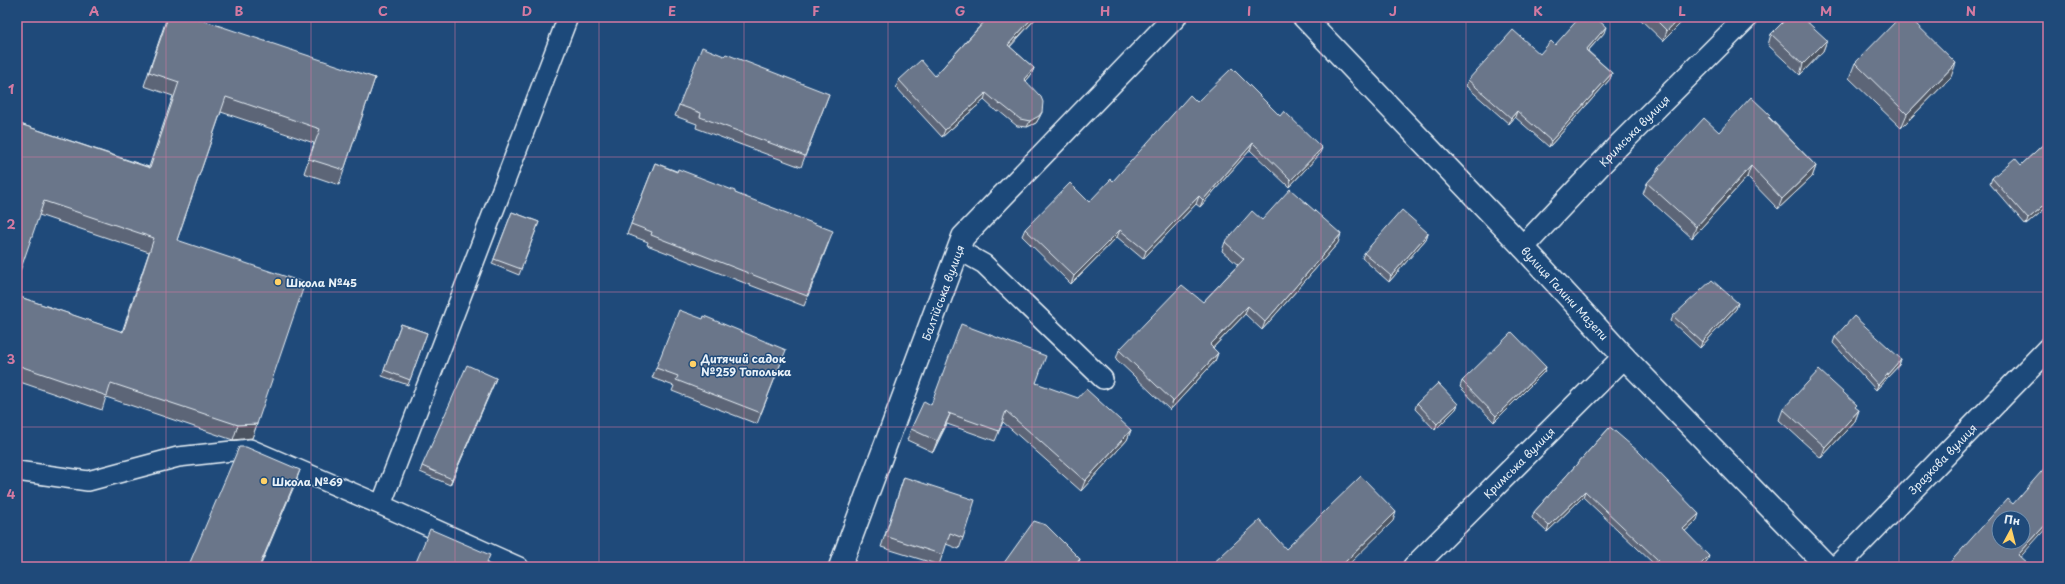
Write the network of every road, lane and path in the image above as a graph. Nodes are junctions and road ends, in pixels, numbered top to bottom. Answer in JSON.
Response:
{"nodes":[{"id":1,"x":568,"y":17,"type":"edge"},
{"id":2,"x":1175,"y":17,"type":"edge"},
{"id":3,"x":1304,"y":17,"type":"edge"},
{"id":4,"x":1747,"y":17,"type":"edge"},
{"id":5,"x":1523,"y":246,"type":"junction"},
{"id":6,"x":959,"y":250,"type":"junction"},
{"id":7,"x":2048,"y":349,"type":"edge"},
{"id":8,"x":1624,"y":357,"type":"junction"},
{"id":9,"x":1103,"y":379,"type":"dead end"},
{"id":10,"x":17,"y":471,"type":"edge"},
{"id":11,"x":381,"y":505,"type":"junction"},
{"id":12,"x":519,"y":567,"type":"edge"},
{"id":13,"x":840,"y":567,"type":"edge"},
{"id":14,"x":1414,"y":567,"type":"edge"},
{"id":15,"x":1828,"y":567,"type":"edge"},
{"id":16,"x":1836,"y":567,"type":"edge"}],
"edges":[{"from":1,"to":11,"type":"lane"},
{"from":2,"to":6,"type":"street","name":"Балтійська вулиця"},
{"from":3,"to":5,"type":"street","name":"вулиця Галини Мазепи"},
{"from":4,"to":5,"type":"street","name":"Кримська вулиця"},
{"from":5,"to":8,"type":"street","name":"вулиця Галини Мазепи"},
{"from":6,"to":9,"type":"lane"},
{"from":6,"to":13,"type":"street","name":"Балтійська вулиця"},
{"from":7,"to":16,"type":"street","name":"Зразкова вулиця"},
{"from":8,"to":14,"type":"street","name":"Кримська вулиця"},
{"from":8,"to":15,"type":"street","name":"вулиця Галини Мазепи"},
{"from":10,"to":11,"type":"lane"},
{"from":11,"to":12,"type":"lane"}]}
